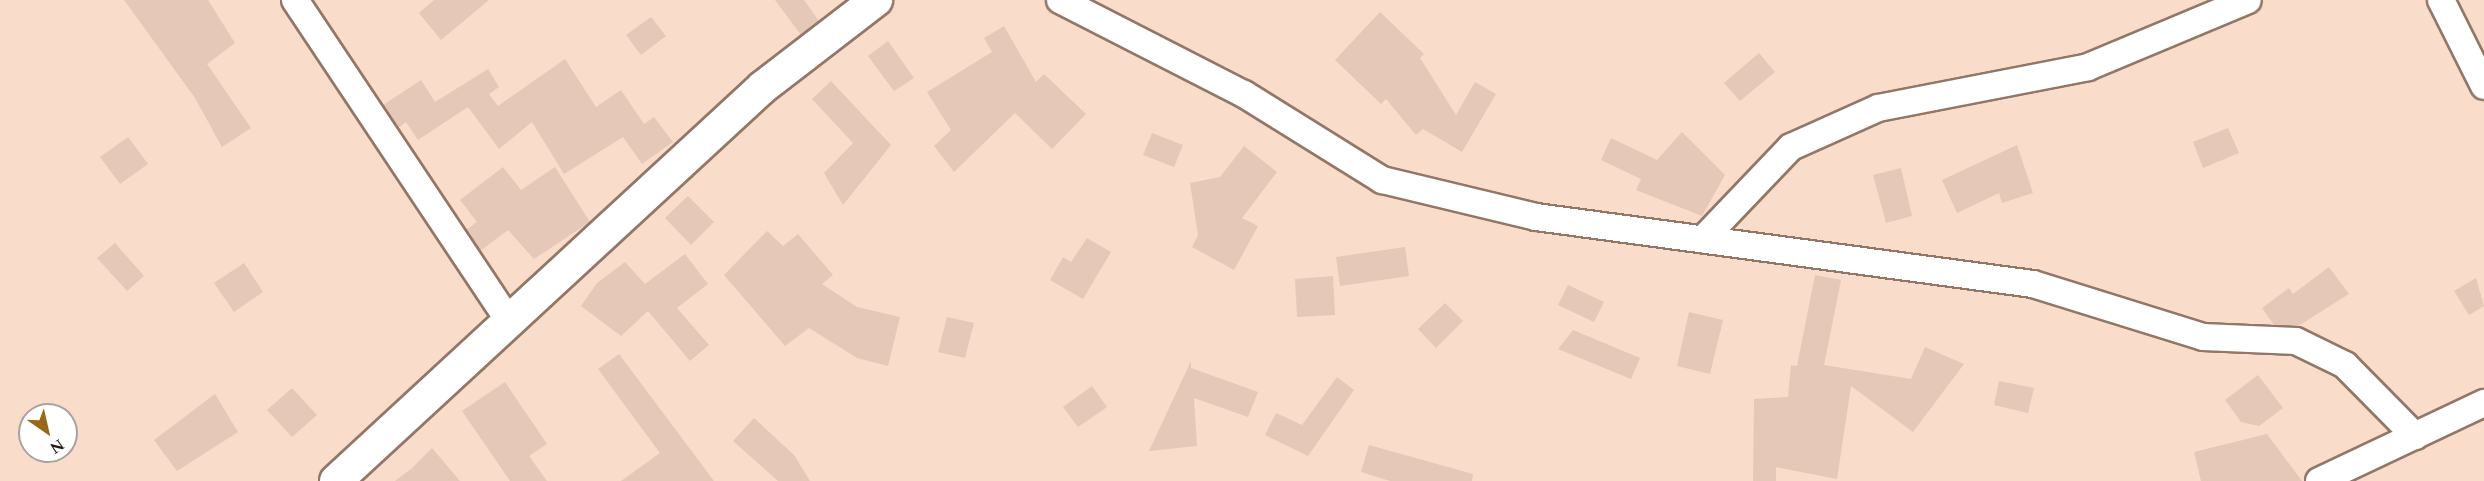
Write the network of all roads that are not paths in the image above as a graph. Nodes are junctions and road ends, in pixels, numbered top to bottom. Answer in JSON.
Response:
{"nodes":[{"id":1,"x":295,"y":0,"type":"edge"},
{"id":2,"x":876,"y":0,"type":"edge"},
{"id":3,"x":1060,"y":0,"type":"edge"},
{"id":4,"x":2248,"y":0,"type":"edge"},
{"id":5,"x":2441,"y":0,"type":"edge"},
{"id":6,"x":2484,"y":86,"type":"edge"},
{"id":7,"x":1703,"y":239,"type":"junction"},
{"id":8,"x":509,"y":321,"type":"junction"},
{"id":9,"x":2484,"y":404,"type":"edge"},
{"id":10,"x":2415,"y":436,"type":"junction"},
{"id":11,"x":336,"y":481,"type":"edge"},
{"id":12,"x":2319,"y":481,"type":"edge"}],
"edges":[{"from":1,"to":8,"type":"street"},
{"from":2,"to":8,"type":"street"},
{"from":3,"to":7,"type":"street"},
{"from":4,"to":7,"type":"street"},
{"from":5,"to":6,"type":"street"},
{"from":7,"to":10,"type":"street"},
{"from":8,"to":11,"type":"street"},
{"from":9,"to":10,"type":"street"},
{"from":10,"to":12,"type":"street"}]}
